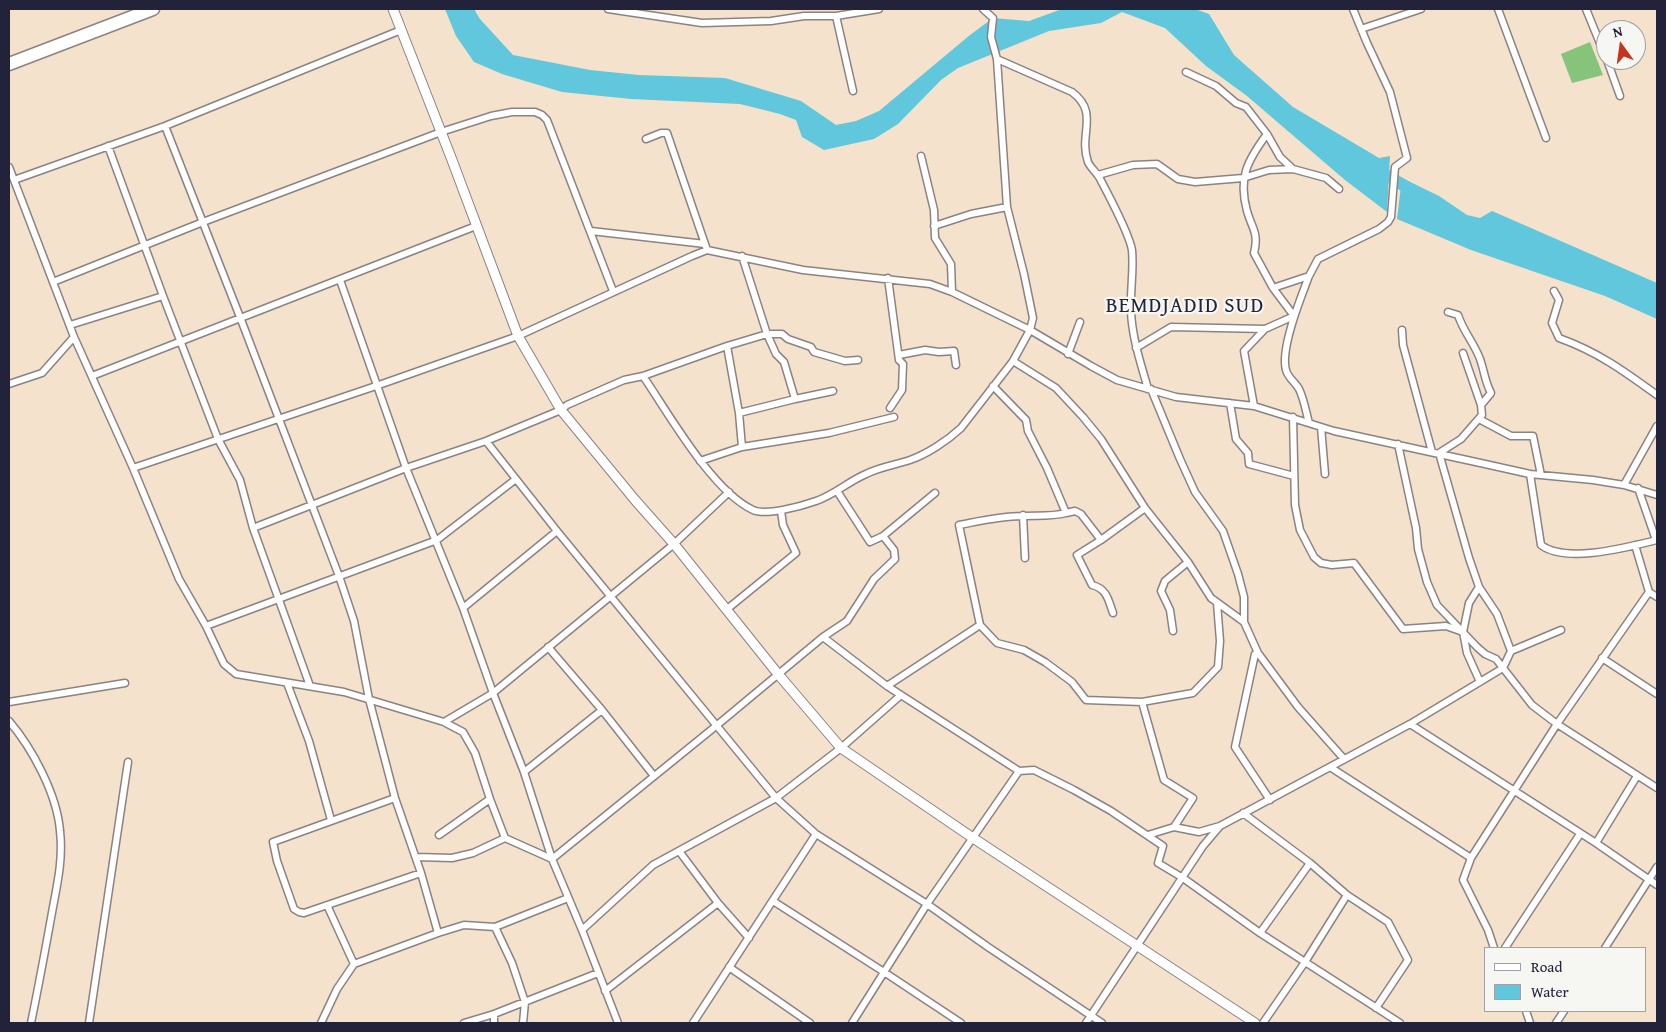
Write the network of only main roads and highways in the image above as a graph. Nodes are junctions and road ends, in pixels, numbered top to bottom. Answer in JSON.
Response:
{"nodes":[{"id":1,"x":153,"y":9,"type":"edge"},
{"id":2,"x":136,"y":10,"type":"edge"},
{"id":3,"x":9,"y":56,"type":"edge"},
{"id":4,"x":9,"y":64,"type":"edge"}],
"edges":[{"from":1,"to":2,"type":"highway"},
{"from":2,"to":3,"type":"highway"},
{"from":2,"to":4,"type":"highway"}]}
